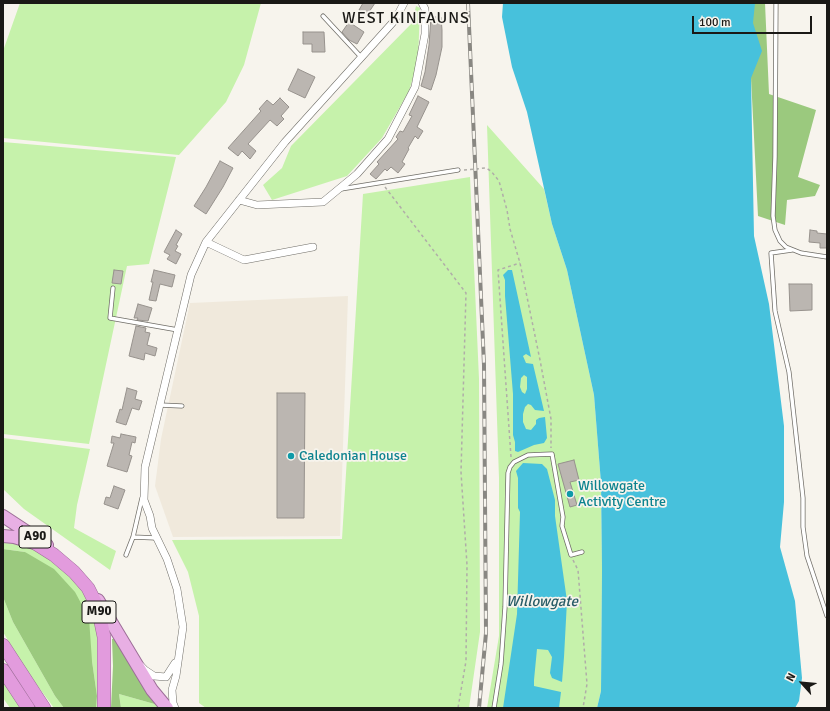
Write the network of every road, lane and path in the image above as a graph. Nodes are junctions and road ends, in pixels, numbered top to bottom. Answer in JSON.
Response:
{"nodes":[{"id":1,"x":404,"y":3,"type":"edge"},
{"id":2,"x":422,"y":3,"type":"edge"},
{"id":3,"x":776,"y":3,"type":"edge"},
{"id":4,"x":323,"y":16,"type":"dead end"},
{"id":5,"x":362,"y":58,"type":"junction"},
{"id":6,"x":458,"y":170,"type":"joint"},
{"id":7,"x":381,"y":182,"type":"junction"},
{"id":8,"x":339,"y":189,"type":"junction"},
{"id":9,"x":239,"y":200,"type":"junction"},
{"id":10,"x":206,"y":242,"type":"junction"},
{"id":11,"x":313,"y":247,"type":"dead end"},
{"id":12,"x":792,"y":250,"type":"junction"},
{"id":13,"x":827,"y":257,"type":"edge"},
{"id":14,"x":520,"y":262,"type":"junction"},
{"id":15,"x":114,"y":288,"type":"dead end"},
{"id":16,"x":178,"y":330,"type":"junction"},
{"id":17,"x":160,"y":405,"type":"junction"},
{"id":18,"x":182,"y":406,"type":"dead end"},
{"id":19,"x":552,"y":454,"type":"junction"},
{"id":20,"x":512,"y":465,"type":"junction"},
{"id":21,"x":145,"y":485,"type":"junction"},
{"id":22,"x":3,"y":516,"type":"edge"},
{"id":23,"x":3,"y":536,"type":"edge"},
{"id":24,"x":133,"y":537,"type":"junction"},
{"id":25,"x":157,"y":538,"type":"junction"},
{"id":26,"x":35,"y":543,"type":"junction"},
{"id":27,"x":582,"y":552,"type":"dead end"},
{"id":28,"x":126,"y":555,"type":"dead end"},
{"id":29,"x":571,"y":555,"type":"junction"},
{"id":30,"x":68,"y":559,"type":"junction"},
{"id":31,"x":827,"y":616,"type":"edge"},
{"id":32,"x":3,"y":645,"type":"edge"},
{"id":33,"x":179,"y":649,"type":"junction"},
{"id":34,"x":130,"y":654,"type":"junction"},
{"id":35,"x":3,"y":670,"type":"edge"},
{"id":36,"x":28,"y":708,"type":"edge"},
{"id":37,"x":44,"y":708,"type":"edge"},
{"id":38,"x":104,"y":708,"type":"edge"},
{"id":39,"x":167,"y":708,"type":"edge"},
{"id":40,"x":175,"y":708,"type":"edge"},
{"id":41,"x":458,"y":708,"type":"edge"},
{"id":42,"x":494,"y":708,"type":"edge"},
{"id":43,"x":583,"y":708,"type":"edge"}],
"edges":[{"from":1,"to":5,"type":"street"},
{"from":2,"to":8,"type":"street"},
{"from":3,"to":12,"type":"lane"},
{"from":4,"to":5,"type":"lane"},
{"from":5,"to":9,"type":"street"},
{"from":6,"to":7,"type":"lane"},
{"from":6,"to":14,"type":"path"},
{"from":7,"to":8,"type":"lane"},
{"from":7,"to":41,"type":"path"},
{"from":8,"to":9,"type":"street"},
{"from":9,"to":10,"type":"street"},
{"from":10,"to":11,"type":"street"},
{"from":10,"to":16,"type":"street"},
{"from":12,"to":13,"type":"lane"},
{"from":12,"to":31,"type":"lane"},
{"from":14,"to":19,"type":"path"},
{"from":14,"to":20,"type":"path"},
{"from":15,"to":16,"type":"lane"},
{"from":16,"to":17,"type":"street"},
{"from":17,"to":18,"type":"lane"},
{"from":17,"to":21,"type":"street"},
{"from":19,"to":20,"type":"lane"},
{"from":19,"to":29,"type":"lane"},
{"from":20,"to":42,"type":"lane"},
{"from":21,"to":24,"type":"lane"},
{"from":21,"to":25,"type":"street"},
{"from":22,"to":30,"type":"highway","number":"A90"},
{"from":23,"to":26,"type":"highway"},
{"from":24,"to":25,"type":"lane"},
{"from":24,"to":28,"type":"lane"},
{"from":25,"to":33,"type":"street"},
{"from":26,"to":30,"type":"highway"},
{"from":26,"to":38,"type":"highway","number":"M90"},
{"from":27,"to":29,"type":"lane"},
{"from":29,"to":43,"type":"path"},
{"from":30,"to":34,"type":"highway"},
{"from":32,"to":37,"type":"highway"},
{"from":33,"to":34,"type":"street"},
{"from":33,"to":40,"type":"street"},
{"from":34,"to":39,"type":"highway"},
{"from":35,"to":36,"type":"highway"}]}
